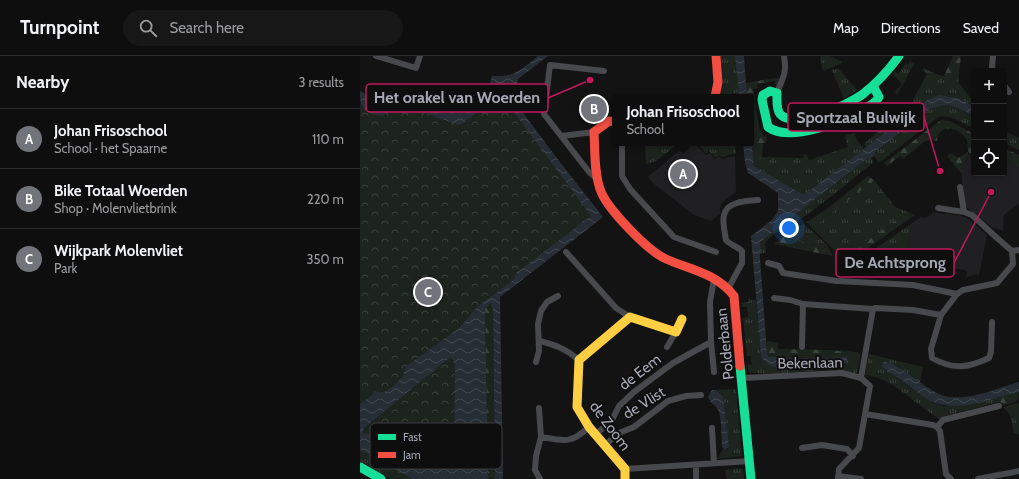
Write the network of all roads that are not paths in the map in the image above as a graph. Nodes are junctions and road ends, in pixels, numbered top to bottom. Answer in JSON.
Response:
{"nodes":[{"id":1,"x":376,"y":56,"type":"edge"},
{"id":2,"x":420,"y":56,"type":"edge"},
{"id":3,"x":716,"y":56,"type":"edge"},
{"id":4,"x":784,"y":56,"type":"edge"},
{"id":5,"x":899,"y":56,"type":"edge"},
{"id":6,"x":992,"y":56,"type":"edge"},
{"id":7,"x":992,"y":68,"type":"edge"},
{"id":8,"x":604,"y":71,"type":"dead end"},
{"id":9,"x":873,"y":86,"type":"junction"},
{"id":10,"x":1007,"y":89,"type":"edge"},
{"id":11,"x":1009,"y":92,"type":"dead end"},
{"id":12,"x":777,"y":93,"type":"junction"},
{"id":13,"x":717,"y":94,"type":"edge"},
{"id":14,"x":796,"y":120,"type":"junction"},
{"id":15,"x":612,"y":122,"type":"edge"},
{"id":16,"x":594,"y":132,"type":"junction"},
{"id":17,"x":798,"y":132,"type":"junction"},
{"id":18,"x":562,"y":136,"type":"junction"},
{"id":19,"x":622,"y":146,"type":"edge"},
{"id":20,"x":596,"y":178,"type":"junction"},
{"id":21,"x":960,"y":187,"type":"dead end"},
{"id":22,"x":758,"y":200,"type":"dead end"},
{"id":23,"x":938,"y":208,"type":"dead end"},
{"id":24,"x":964,"y":212,"type":"junction"},
{"id":25,"x":1016,"y":250,"type":"edge"},
{"id":26,"x":566,"y":252,"type":"dead end"},
{"id":27,"x":716,"y":252,"type":"dead end"},
{"id":28,"x":768,"y":263,"type":"dead end"},
{"id":29,"x":714,"y":279,"type":"junction"},
{"id":30,"x":729,"y":287,"type":"junction"},
{"id":31,"x":957,"y":294,"type":"junction"},
{"id":32,"x":558,"y":296,"type":"dead end"},
{"id":33,"x":774,"y":298,"type":"dead end"},
{"id":34,"x":803,"y":304,"type":"junction"},
{"id":35,"x":873,"y":309,"type":"junction"},
{"id":36,"x":940,"y":314,"type":"junction"},
{"id":37,"x":630,"y":317,"type":"junction"},
{"id":38,"x":682,"y":319,"type":"dead end"},
{"id":39,"x":992,"y":322,"type":"dead end"},
{"id":40,"x":676,"y":332,"type":"junction"},
{"id":41,"x":540,"y":341,"type":"junction"},
{"id":42,"x":711,"y":342,"type":"junction"},
{"id":43,"x":667,"y":347,"type":"dead end"},
{"id":44,"x":802,"y":347,"type":"dead end"},
{"id":45,"x":579,"y":360,"type":"junction"},
{"id":46,"x":536,"y":362,"type":"dead end"},
{"id":47,"x":714,"y":372,"type":"dead end"},
{"id":48,"x":743,"y":378,"type":"junction"},
{"id":49,"x":860,"y":378,"type":"junction"},
{"id":50,"x":701,"y":395,"type":"dead end"},
{"id":51,"x":998,"y":406,"type":"dead end"},
{"id":52,"x":539,"y":408,"type":"dead end"},
{"id":53,"x":865,"y":414,"type":"junction"},
{"id":54,"x":589,"y":426,"type":"junction"},
{"id":55,"x":937,"y":427,"type":"junction"},
{"id":56,"x":712,"y":428,"type":"dead end"},
{"id":57,"x":596,"y":434,"type":"junction"},
{"id":58,"x":541,"y":437,"type":"junction"},
{"id":59,"x":605,"y":445,"type":"junction"},
{"id":60,"x":802,"y":448,"type":"dead end"},
{"id":61,"x":853,"y":456,"type":"junction"},
{"id":62,"x":750,"y":461,"type":"junction"},
{"id":63,"x":714,"y":463,"type":"junction"},
{"id":64,"x":696,"y":465,"type":"junction"},
{"id":65,"x":360,"y":467,"type":"edge"},
{"id":66,"x":625,"y":469,"type":"junction"},
{"id":67,"x":1019,"y":470,"type":"edge"},
{"id":68,"x":838,"y":478,"type":"edge"},
{"id":69,"x":381,"y":479,"type":"edge"},
{"id":70,"x":540,"y":479,"type":"edge"},
{"id":71,"x":625,"y":479,"type":"edge"},
{"id":72,"x":696,"y":479,"type":"edge"},
{"id":73,"x":751,"y":479,"type":"edge"},
{"id":74,"x":861,"y":479,"type":"edge"},
{"id":75,"x":951,"y":479,"type":"edge"},
{"id":76,"x":978,"y":479,"type":"edge"}],
"edges":[{"from":1,"to":2,"type":"street"},
{"from":3,"to":13,"type":"street"},
{"from":4,"to":12,"type":"street"},
{"from":5,"to":9,"type":"street"},
{"from":6,"to":7,"type":"street"},
{"from":8,"to":18,"type":"street"},
{"from":9,"to":14,"type":"street"},
{"from":9,"to":17,"type":"street"},
{"from":10,"to":11,"type":"street"},
{"from":12,"to":14,"type":"street"},
{"from":12,"to":17,"type":"street"},
{"from":14,"to":17,"type":"street"},
{"from":15,"to":16,"type":"street"},
{"from":16,"to":18,"type":"street"},
{"from":16,"to":20,"type":"street","name":"Polderbaan"},
{"from":18,"to":20,"type":"street"},
{"from":19,"to":27,"type":"street"},
{"from":20,"to":29,"type":"street","name":"Polderbaan"},
{"from":21,"to":24,"type":"street"},
{"from":22,"to":30,"type":"street"},
{"from":23,"to":24,"type":"street"},
{"from":24,"to":25,"type":"street"},
{"from":25,"to":31,"type":"street"},
{"from":26,"to":37,"type":"street"},
{"from":28,"to":31,"type":"street"},
{"from":29,"to":30,"type":"street","name":"Polderbaan"},
{"from":29,"to":42,"type":"street"},
{"from":30,"to":48,"type":"street","name":"Polderbaan"},
{"from":31,"to":36,"type":"street"},
{"from":32,"to":41,"type":"street"},
{"from":33,"to":34,"type":"street"},
{"from":34,"to":35,"type":"street"},
{"from":34,"to":44,"type":"street"},
{"from":35,"to":36,"type":"street"},
{"from":35,"to":49,"type":"street"},
{"from":36,"to":39,"type":"street"},
{"from":37,"to":40,"type":"street"},
{"from":37,"to":45,"type":"street"},
{"from":38,"to":40,"type":"street"},
{"from":40,"to":43,"type":"street","name":"de Eem"},
{"from":41,"to":45,"type":"street"},
{"from":41,"to":46,"type":"street"},
{"from":42,"to":47,"type":"street"},
{"from":42,"to":57,"type":"street","name":"de Eem"},
{"from":45,"to":54,"type":"street","name":"de Zoom"},
{"from":48,"to":49,"type":"street","name":"Bekenlaan"},
{"from":48,"to":62,"type":"street","name":"Polderbaan"},
{"from":49,"to":53,"type":"street","name":"Bekenlaan"},
{"from":50,"to":59,"type":"street","name":"de Vlist"},
{"from":51,"to":55,"type":"street"},
{"from":52,"to":58,"type":"street"},
{"from":53,"to":55,"type":"street"},
{"from":53,"to":61,"type":"street","name":"Bekenlaan"},
{"from":54,"to":57,"type":"street","name":"de Zoom"},
{"from":54,"to":58,"type":"street"},
{"from":55,"to":75,"type":"street"},
{"from":56,"to":63,"type":"street"},
{"from":57,"to":59,"type":"street","name":"de Zoom"},
{"from":58,"to":70,"type":"street"},
{"from":59,"to":66,"type":"street","name":"de Zoom"},
{"from":60,"to":61,"type":"street"},
{"from":61,"to":68,"type":"street","name":"Bekenlaan"},
{"from":62,"to":63,"type":"street","name":"de Zoom"},
{"from":62,"to":73,"type":"street","name":"Polderbaan"},
{"from":63,"to":64,"type":"street","name":"de Zoom"},
{"from":64,"to":66,"type":"street","name":"de Zoom"},
{"from":64,"to":72,"type":"street"},
{"from":65,"to":69,"type":"street"},
{"from":66,"to":71,"type":"street","name":"de Zoom"},
{"from":67,"to":76,"type":"street"},
{"from":68,"to":74,"type":"street"}]}
